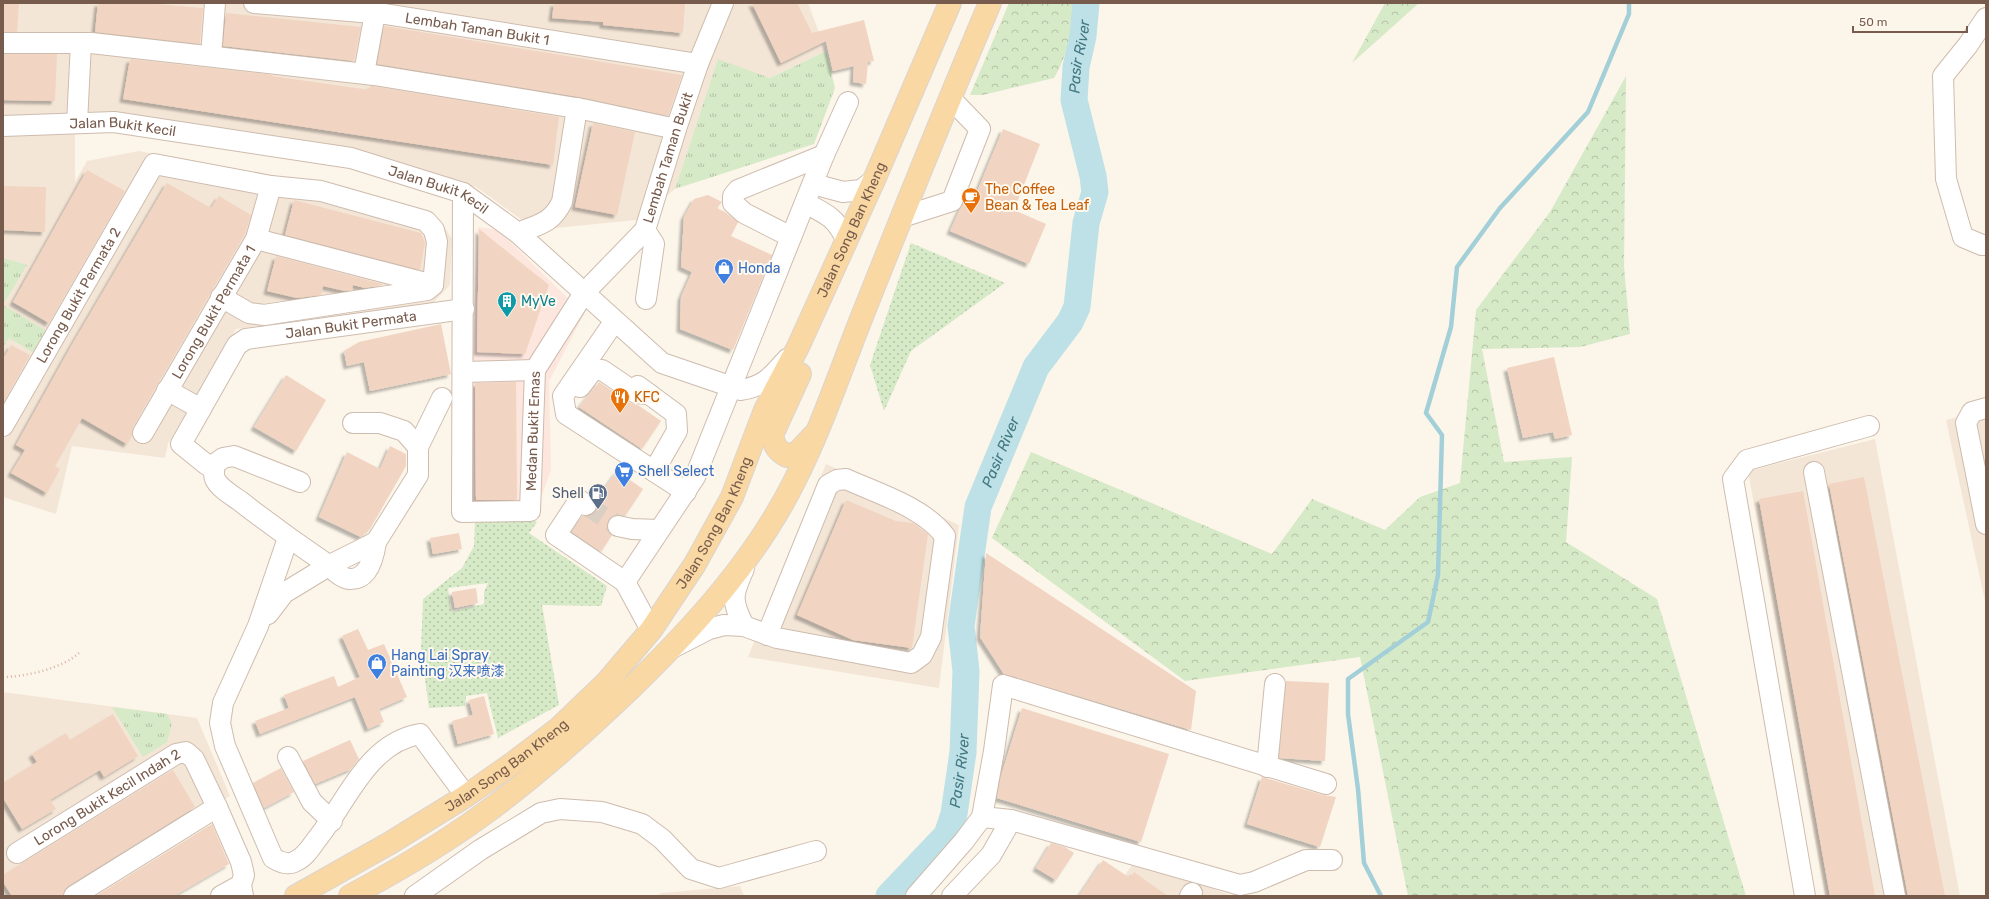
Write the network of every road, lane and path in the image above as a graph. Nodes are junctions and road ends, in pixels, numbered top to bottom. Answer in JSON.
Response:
{"nodes":[{"id":1,"x":215,"y":3,"type":"edge"},
{"id":2,"x":254,"y":3,"type":"edge"},
{"id":3,"x":723,"y":3,"type":"edge"},
{"id":4,"x":950,"y":3,"type":"edge"},
{"id":5,"x":990,"y":3,"type":"edge"},
{"id":6,"x":375,"y":13,"type":"junction"},
{"id":7,"x":1986,"y":18,"type":"edge"},
{"id":8,"x":3,"y":43,"type":"edge"},
{"id":9,"x":81,"y":43,"type":"junction"},
{"id":10,"x":211,"y":56,"type":"junction"},
{"id":11,"x":698,"y":64,"type":"junction"},
{"id":12,"x":364,"y":73,"type":"junction"},
{"id":13,"x":950,"y":98,"type":"junction"},
{"id":14,"x":848,"y":102,"type":"dead end"},
{"id":15,"x":577,"y":108,"type":"junction"},
{"id":16,"x":77,"y":123,"type":"junction"},
{"id":17,"x":3,"y":126,"type":"edge"},
{"id":18,"x":676,"y":129,"type":"junction"},
{"id":19,"x":824,"y":155,"type":"junction"},
{"id":20,"x":874,"y":180,"type":"junction"},
{"id":21,"x":813,"y":184,"type":"junction"},
{"id":22,"x":271,"y":186,"type":"junction"},
{"id":23,"x":463,"y":193,"type":"junction"},
{"id":24,"x":805,"y":203,"type":"junction"},
{"id":25,"x":857,"y":217,"type":"junction"},
{"id":26,"x":902,"y":217,"type":"junction"},
{"id":27,"x":645,"y":230,"type":"junction"},
{"id":28,"x":518,"y":233,"type":"junction"},
{"id":29,"x":791,"y":237,"type":"junction"},
{"id":30,"x":256,"y":239,"type":"junction"},
{"id":31,"x":846,"y":240,"type":"junction"},
{"id":32,"x":1986,"y":245,"type":"edge"},
{"id":33,"x":433,"y":285,"type":"junction"},
{"id":34,"x":584,"y":293,"type":"junction"},
{"id":35,"x":221,"y":297,"type":"junction"},
{"id":36,"x":646,"y":299,"type":"dead end"},
{"id":37,"x":464,"y":309,"type":"junction"},
{"id":38,"x":614,"y":322,"type":"junction"},
{"id":39,"x":798,"y":347,"type":"junction"},
{"id":40,"x":592,"y":353,"type":"junction"},
{"id":41,"x":535,"y":370,"type":"junction"},
{"id":42,"x":464,"y":372,"type":"junction"},
{"id":43,"x":732,"y":388,"type":"junction"},
{"id":44,"x":168,"y":390,"type":"junction"},
{"id":45,"x":649,"y":394,"type":"junction"},
{"id":46,"x":442,"y":398,"type":"dead end"},
{"id":47,"x":1986,"y":408,"type":"edge"},
{"id":48,"x":200,"y":409,"type":"junction"},
{"id":49,"x":353,"y":423,"type":"dead end"},
{"id":50,"x":3,"y":426,"type":"edge"},
{"id":51,"x":1869,"y":426,"type":"dead end"},
{"id":52,"x":816,"y":432,"type":"junction"},
{"id":53,"x":143,"y":433,"type":"dead end"},
{"id":54,"x":418,"y":447,"type":"junction"},
{"id":55,"x":215,"y":464,"type":"junction"},
{"id":56,"x":654,"y":471,"type":"junction"},
{"id":57,"x":1814,"y":472,"type":"dead end"},
{"id":58,"x":300,"y":482,"type":"dead end"},
{"id":59,"x":686,"y":492,"type":"junction"},
{"id":60,"x":586,"y":505,"type":"dead end"},
{"id":61,"x":1986,"y":524,"type":"edge"},
{"id":62,"x":618,"y":526,"type":"tunnel mouth"},
{"id":63,"x":659,"y":530,"type":"junction"},
{"id":64,"x":288,"y":538,"type":"junction"},
{"id":65,"x":751,"y":552,"type":"junction"},
{"id":66,"x":330,"y":565,"type":"junction"},
{"id":67,"x":625,"y":582,"type":"junction"},
{"id":68,"x":258,"y":626,"type":"junction"},
{"id":69,"x":744,"y":626,"type":"junction"},
{"id":70,"x":651,"y":630,"type":"junction"},
{"id":71,"x":767,"y":634,"type":"junction"},
{"id":72,"x":672,"y":648,"type":"junction"},
{"id":73,"x":79,"y":653,"type":"dead end"},
{"id":74,"x":3,"y":677,"type":"edge"},
{"id":75,"x":1275,"y":684,"type":"dead end"},
{"id":76,"x":288,"y":757,"type":"dead end"},
{"id":77,"x":1268,"y":767,"type":"junction"},
{"id":78,"x":1326,"y":784,"type":"dead end"},
{"id":79,"x":466,"y":796,"type":"junction"},
{"id":80,"x":217,"y":807,"type":"junction"},
{"id":81,"x":982,"y":817,"type":"junction"},
{"id":82,"x":1011,"y":820,"type":"junction"},
{"id":83,"x":332,"y":821,"type":"junction"},
{"id":84,"x":816,"y":851,"type":"dead end"},
{"id":85,"x":17,"y":853,"type":"dead end"},
{"id":86,"x":1332,"y":860,"type":"dead end"},
{"id":87,"x":242,"y":890,"type":"edge"},
{"id":88,"x":74,"y":896,"type":"edge"},
{"id":89,"x":222,"y":896,"type":"edge"},
{"id":90,"x":296,"y":896,"type":"edge"},
{"id":91,"x":350,"y":896,"type":"edge"},
{"id":92,"x":415,"y":896,"type":"edge"},
{"id":93,"x":916,"y":896,"type":"edge"},
{"id":94,"x":952,"y":896,"type":"edge"},
{"id":95,"x":1805,"y":896,"type":"edge"},
{"id":96,"x":1895,"y":896,"type":"edge"}],
"edges":[{"from":1,"to":10,"type":"street"},
{"from":2,"to":6,"type":"street","name":"Lembah Taman Bukit 1"},
{"from":3,"to":11,"type":"street","name":"Lembah Taman Bukit"},
{"from":4,"to":20,"type":"main road","name":"Jalan Song Ban Kheng"},
{"from":5,"to":13,"type":"main road","name":"Jalan Song Ban Kheng"},
{"from":6,"to":11,"type":"street","name":"Lembah Taman Bukit 1"},
{"from":6,"to":12,"type":"street"},
{"from":7,"to":32,"type":"street"},
{"from":8,"to":9,"type":"street"},
{"from":9,"to":10,"type":"street"},
{"from":9,"to":16,"type":"street"},
{"from":10,"to":12,"type":"street"},
{"from":11,"to":18,"type":"street","name":"Lembah Taman Bukit"},
{"from":12,"to":15,"type":"street"},
{"from":13,"to":26,"type":"main road","name":"Jalan Song Ban Kheng"},
{"from":13,"to":26,"type":"street"},
{"from":14,"to":19,"type":"street"},
{"from":15,"to":18,"type":"street"},
{"from":15,"to":28,"type":"street"},
{"from":16,"to":17,"type":"street","name":"Jalan Bukit Kecil"},
{"from":16,"to":23,"type":"street","name":"Jalan Bukit Kecil"},
{"from":18,"to":27,"type":"street","name":"Lembah Taman Bukit"},
{"from":19,"to":21,"type":"street"},
{"from":19,"to":29,"type":"street"},
{"from":20,"to":21,"type":"street"},
{"from":20,"to":25,"type":"main road","name":"Jalan Song Ban Kheng"},
{"from":21,"to":24,"type":"street"},
{"from":22,"to":30,"type":"street","name":"Lorong Bukit Permata 1"},
{"from":22,"to":33,"type":"street"},
{"from":22,"to":50,"type":"street","name":"Lorong Bukit Permata 2"},
{"from":23,"to":28,"type":"street","name":"Jalan Bukit Kecil"},
{"from":23,"to":37,"type":"street"},
{"from":24,"to":29,"type":"street"},
{"from":24,"to":31,"type":"street"},
{"from":25,"to":31,"type":"main road","name":"Jalan Song Ban Kheng"},
{"from":25,"to":52,"type":"main road"},
{"from":26,"to":52,"type":"main road","name":"Jalan Song Ban Kheng"},
{"from":27,"to":34,"type":"street","name":"Lembah Taman Bukit"},
{"from":27,"to":36,"type":"street"},
{"from":28,"to":34,"type":"street","name":"Jalan Bukit Kecil"},
{"from":29,"to":43,"type":"street"},
{"from":30,"to":33,"type":"street"},
{"from":30,"to":35,"type":"street","name":"Lorong Bukit Permata 1"},
{"from":31,"to":39,"type":"main road","name":"Jalan Song Ban Kheng"},
{"from":33,"to":35,"type":"street"},
{"from":34,"to":38,"type":"street","name":"Jalan Bukit Kecil"},
{"from":34,"to":41,"type":"street","name":"Medan Bukit Emas"},
{"from":35,"to":44,"type":"street","name":"Lorong Bukit Permata 1"},
{"from":37,"to":42,"type":"street"},
{"from":37,"to":48,"type":"street","name":"Jalan Bukit Permata"},
{"from":38,"to":40,"type":"street"},
{"from":38,"to":43,"type":"street","name":"Jalan Bukit Kecil"},
{"from":39,"to":43,"type":"street","name":"Jalan Bukit Kecil"},
{"from":39,"to":70,"type":"main road","name":"Jalan Song Ban Kheng"},
{"from":40,"to":45,"type":"street"},
{"from":40,"to":56,"type":"street"},
{"from":41,"to":42,"type":"street"},
{"from":41,"to":42,"type":"street","name":"Medan Bukit Emas"},
{"from":43,"to":59,"type":"street"},
{"from":44,"to":48,"type":"street"},
{"from":44,"to":53,"type":"street","name":"Lorong Bukit Permata 1"},
{"from":45,"to":56,"type":"street"},
{"from":45,"to":56,"type":"street"},
{"from":46,"to":54,"type":"street"},
{"from":47,"to":61,"type":"street"},
{"from":48,"to":55,"type":"street","name":"Jalan Bukit Permata"},
{"from":49,"to":54,"type":"street"},
{"from":51,"to":95,"type":"street"},
{"from":52,"to":65,"type":"main road","name":"Jalan Song Ban Kheng"},
{"from":54,"to":66,"type":"street"},
{"from":55,"to":58,"type":"street"},
{"from":55,"to":64,"type":"street"},
{"from":56,"to":59,"type":"street"},
{"from":57,"to":96,"type":"street"},
{"from":59,"to":63,"type":"street"},
{"from":60,"to":67,"type":"street"},
{"from":62,"to":63,"type":"street"},
{"from":63,"to":67,"type":"street"},
{"from":64,"to":66,"type":"street"},
{"from":64,"to":68,"type":"street"},
{"from":65,"to":69,"type":"street"},
{"from":65,"to":72,"type":"main road","name":"Jalan Song Ban Kheng"},
{"from":66,"to":68,"type":"street"},
{"from":67,"to":70,"type":"street"},
{"from":68,"to":83,"type":"street"},
{"from":69,"to":71,"type":"street"},
{"from":69,"to":72,"type":"street"},
{"from":70,"to":79,"type":"main road","name":"Jalan Song Ban Kheng"},
{"from":71,"to":71,"type":"street"},
{"from":72,"to":91,"type":"main road","name":"Jalan Song Ban Kheng"},
{"from":73,"to":74,"type":"path"},
{"from":75,"to":77,"type":"street"},
{"from":76,"to":83,"type":"street"},
{"from":77,"to":78,"type":"street"},
{"from":77,"to":81,"type":"street"},
{"from":79,"to":83,"type":"street"},
{"from":79,"to":90,"type":"main road","name":"Jalan Song Ban Kheng"},
{"from":80,"to":85,"type":"street","name":"Lorong Bukit Kecil Indah 2"},
{"from":80,"to":87,"type":"street","name":"Lorong Bukit Kecil Indah 2"},
{"from":80,"to":88,"type":"street"},
{"from":81,"to":82,"type":"street"},
{"from":81,"to":93,"type":"street"},
{"from":82,"to":86,"type":"street"},
{"from":82,"to":94,"type":"street"},
{"from":84,"to":92,"type":"street"},
{"from":87,"to":89,"type":"street"}]}
